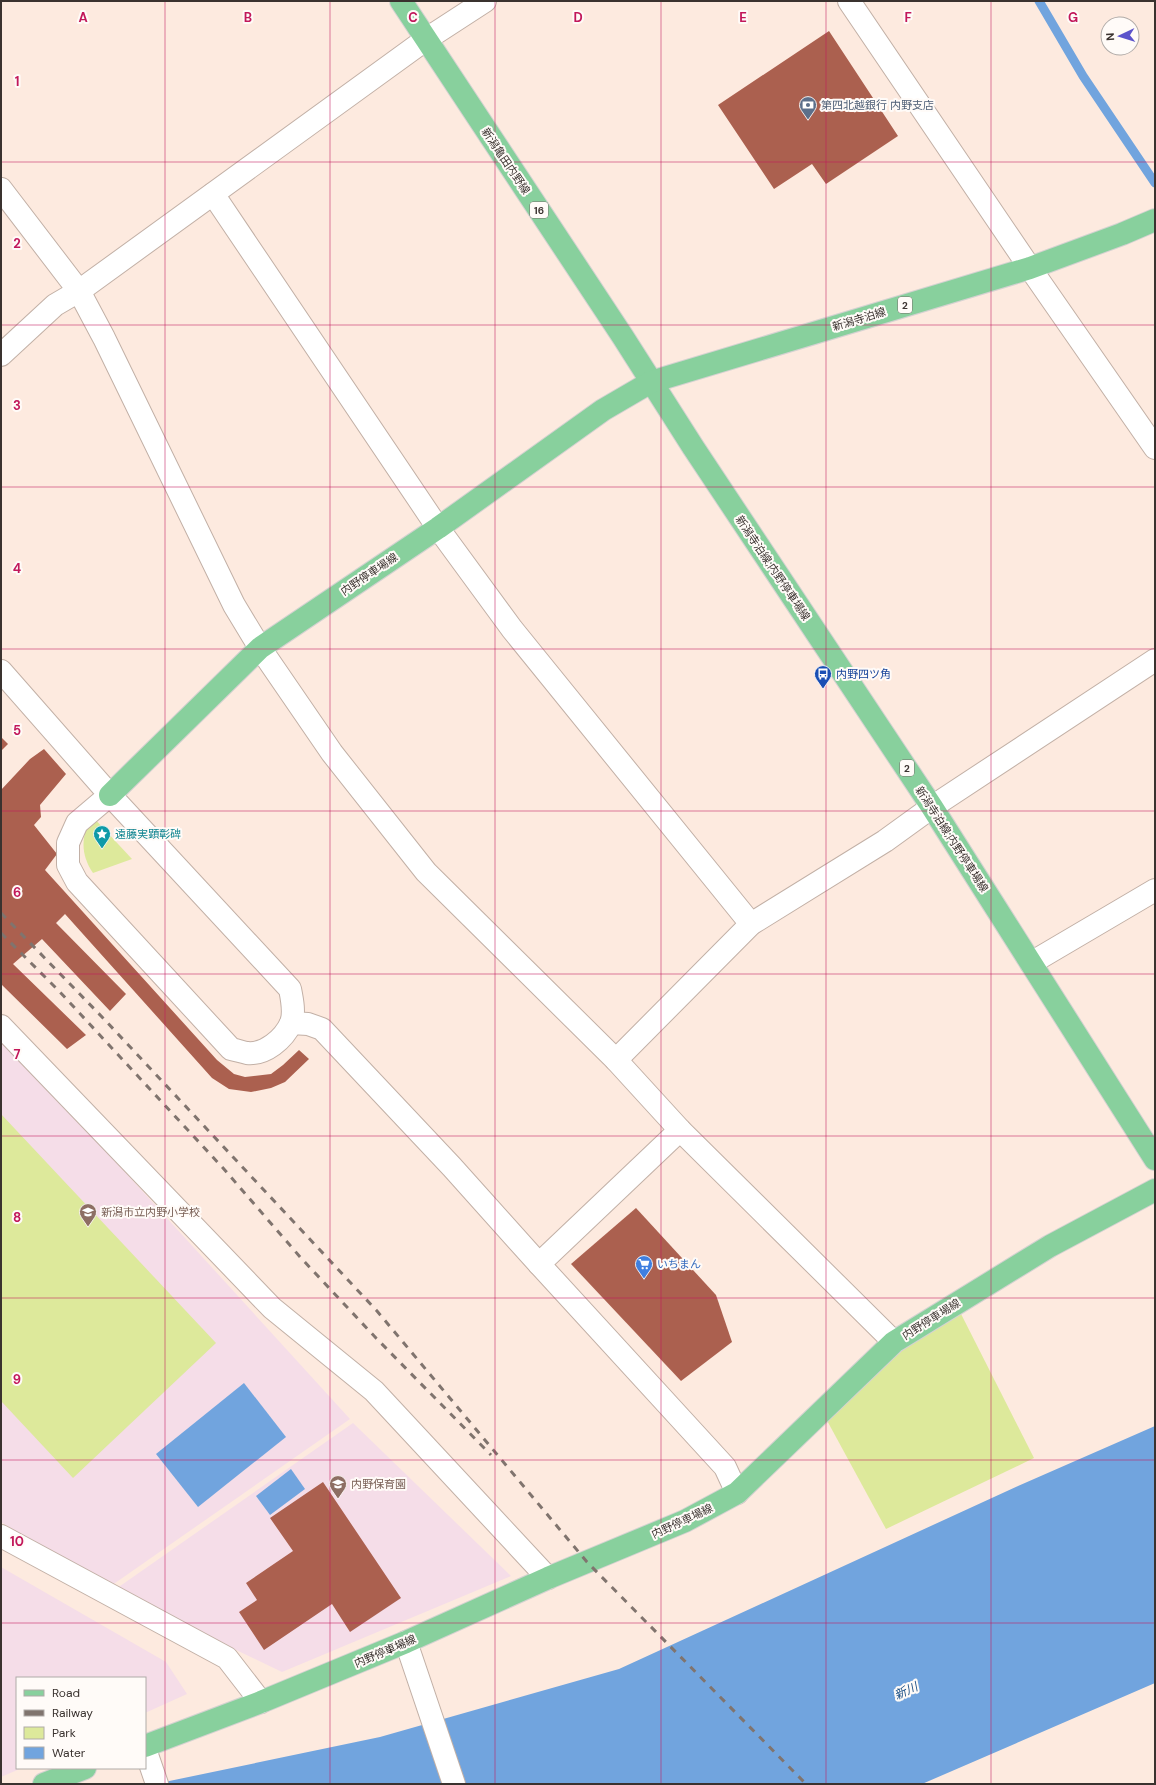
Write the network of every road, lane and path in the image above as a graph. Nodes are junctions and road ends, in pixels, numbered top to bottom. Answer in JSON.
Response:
{"nodes":[{"id":1,"x":401,"y":1,"type":"edge"},
{"id":2,"x":485,"y":1,"type":"edge"},
{"id":3,"x":849,"y":1,"type":"edge"},
{"id":4,"x":425,"y":40,"type":"junction"},
{"id":5,"x":1,"y":189,"type":"edge"},
{"id":6,"x":213,"y":194,"type":"junction"},
{"id":7,"x":1155,"y":220,"type":"edge"},
{"id":8,"x":1030,"y":268,"type":"junction"},
{"id":9,"x":80,"y":291,"type":"junction"},
{"id":10,"x":1,"y":355,"type":"edge"},
{"id":11,"x":651,"y":382,"type":"junction"},
{"id":12,"x":1155,"y":448,"type":"edge"},
{"id":13,"x":438,"y":528,"type":"junction"},
{"id":14,"x":260,"y":648,"type":"junction"},
{"id":15,"x":1155,"y":660,"type":"edge"},
{"id":16,"x":1,"y":671,"type":"edge"},
{"id":17,"x":110,"y":795,"type":"junction"},
{"id":18,"x":932,"y":807,"type":"junction"},
{"id":19,"x":1155,"y":890,"type":"edge"},
{"id":20,"x":751,"y":924,"type":"junction"},
{"id":21,"x":1031,"y":962,"type":"junction"},
{"id":22,"x":291,"y":1022,"type":"junction"},
{"id":23,"x":1,"y":1026,"type":"edge"},
{"id":24,"x":616,"y":1060,"type":"junction"},
{"id":25,"x":680,"y":1130,"type":"junction"},
{"id":26,"x":1155,"y":1159,"type":"edge"},
{"id":27,"x":1155,"y":1190,"type":"edge"},
{"id":28,"x":539,"y":1264,"type":"junction"},
{"id":29,"x":894,"y":1342,"type":"junction"},
{"id":30,"x":737,"y":1494,"type":"junction"},
{"id":31,"x":1,"y":1536,"type":"edge"},
{"id":32,"x":548,"y":1578,"type":"junction"},
{"id":33,"x":406,"y":1642,"type":"junction"},
{"id":34,"x":261,"y":1702,"type":"junction"},
{"id":35,"x":146,"y":1746,"type":"edge"},
{"id":36,"x":146,"y":1752,"type":"edge"},
{"id":37,"x":82,"y":1769,"type":"edge"},
{"id":38,"x":44,"y":1784,"type":"edge"},
{"id":39,"x":157,"y":1784,"type":"edge"},
{"id":40,"x":454,"y":1784,"type":"edge"}],
"edges":[{"from":1,"to":4,"type":"main road","name":"新潟亀田内野線","number":"16"},
{"from":2,"to":4,"type":"street"},
{"from":3,"to":8,"type":"street"},
{"from":4,"to":6,"type":"street"},
{"from":4,"to":11,"type":"main road","name":"新潟亀田内野線","number":"16"},
{"from":5,"to":9,"type":"street"},
{"from":6,"to":9,"type":"street"},
{"from":6,"to":13,"type":"street"},
{"from":7,"to":8,"type":"main road","name":"新潟寺泊線","number":"2"},
{"from":8,"to":11,"type":"main road","name":"新潟寺泊線","number":"2"},
{"from":8,"to":12,"type":"street"},
{"from":9,"to":10,"type":"street"},
{"from":9,"to":14,"type":"street"},
{"from":11,"to":13,"type":"main road","name":"内野停車場線"},
{"from":11,"to":18,"type":"main road","name":"新潟寺泊線;内野停車場線","number":"2"},
{"from":13,"to":14,"type":"main road","name":"内野停車場線"},
{"from":13,"to":20,"type":"street"},
{"from":14,"to":17,"type":"main road","name":"内野停車場線"},
{"from":14,"to":24,"type":"street"},
{"from":15,"to":18,"type":"street"},
{"from":16,"to":17,"type":"street"},
{"from":17,"to":22,"type":"street"},
{"from":17,"to":22,"type":"street"},
{"from":18,"to":20,"type":"street"},
{"from":18,"to":21,"type":"main road","name":"新潟寺泊線;内野停車場線","number":"2"},
{"from":19,"to":21,"type":"street"},
{"from":20,"to":24,"type":"street"},
{"from":21,"to":26,"type":"main road","name":"新潟寺泊線;内野停車場線","number":"2"},
{"from":22,"to":28,"type":"street"},
{"from":23,"to":32,"type":"street"},
{"from":24,"to":25,"type":"street"},
{"from":25,"to":28,"type":"street"},
{"from":25,"to":29,"type":"street"},
{"from":27,"to":29,"type":"main road","name":"内野停車場線"},
{"from":28,"to":30,"type":"street"},
{"from":29,"to":30,"type":"main road","name":"内野停車場線"},
{"from":30,"to":32,"type":"main road","name":"内野停車場線"},
{"from":31,"to":34,"type":"street"},
{"from":32,"to":33,"type":"main road","name":"内野停車場線"},
{"from":33,"to":34,"type":"main road","name":"内野停車場線"},
{"from":33,"to":40,"type":"street"},
{"from":34,"to":35,"type":"main road","name":"内野停車場線"},
{"from":36,"to":39,"type":"street"},
{"from":37,"to":38,"type":"main road"}]}
